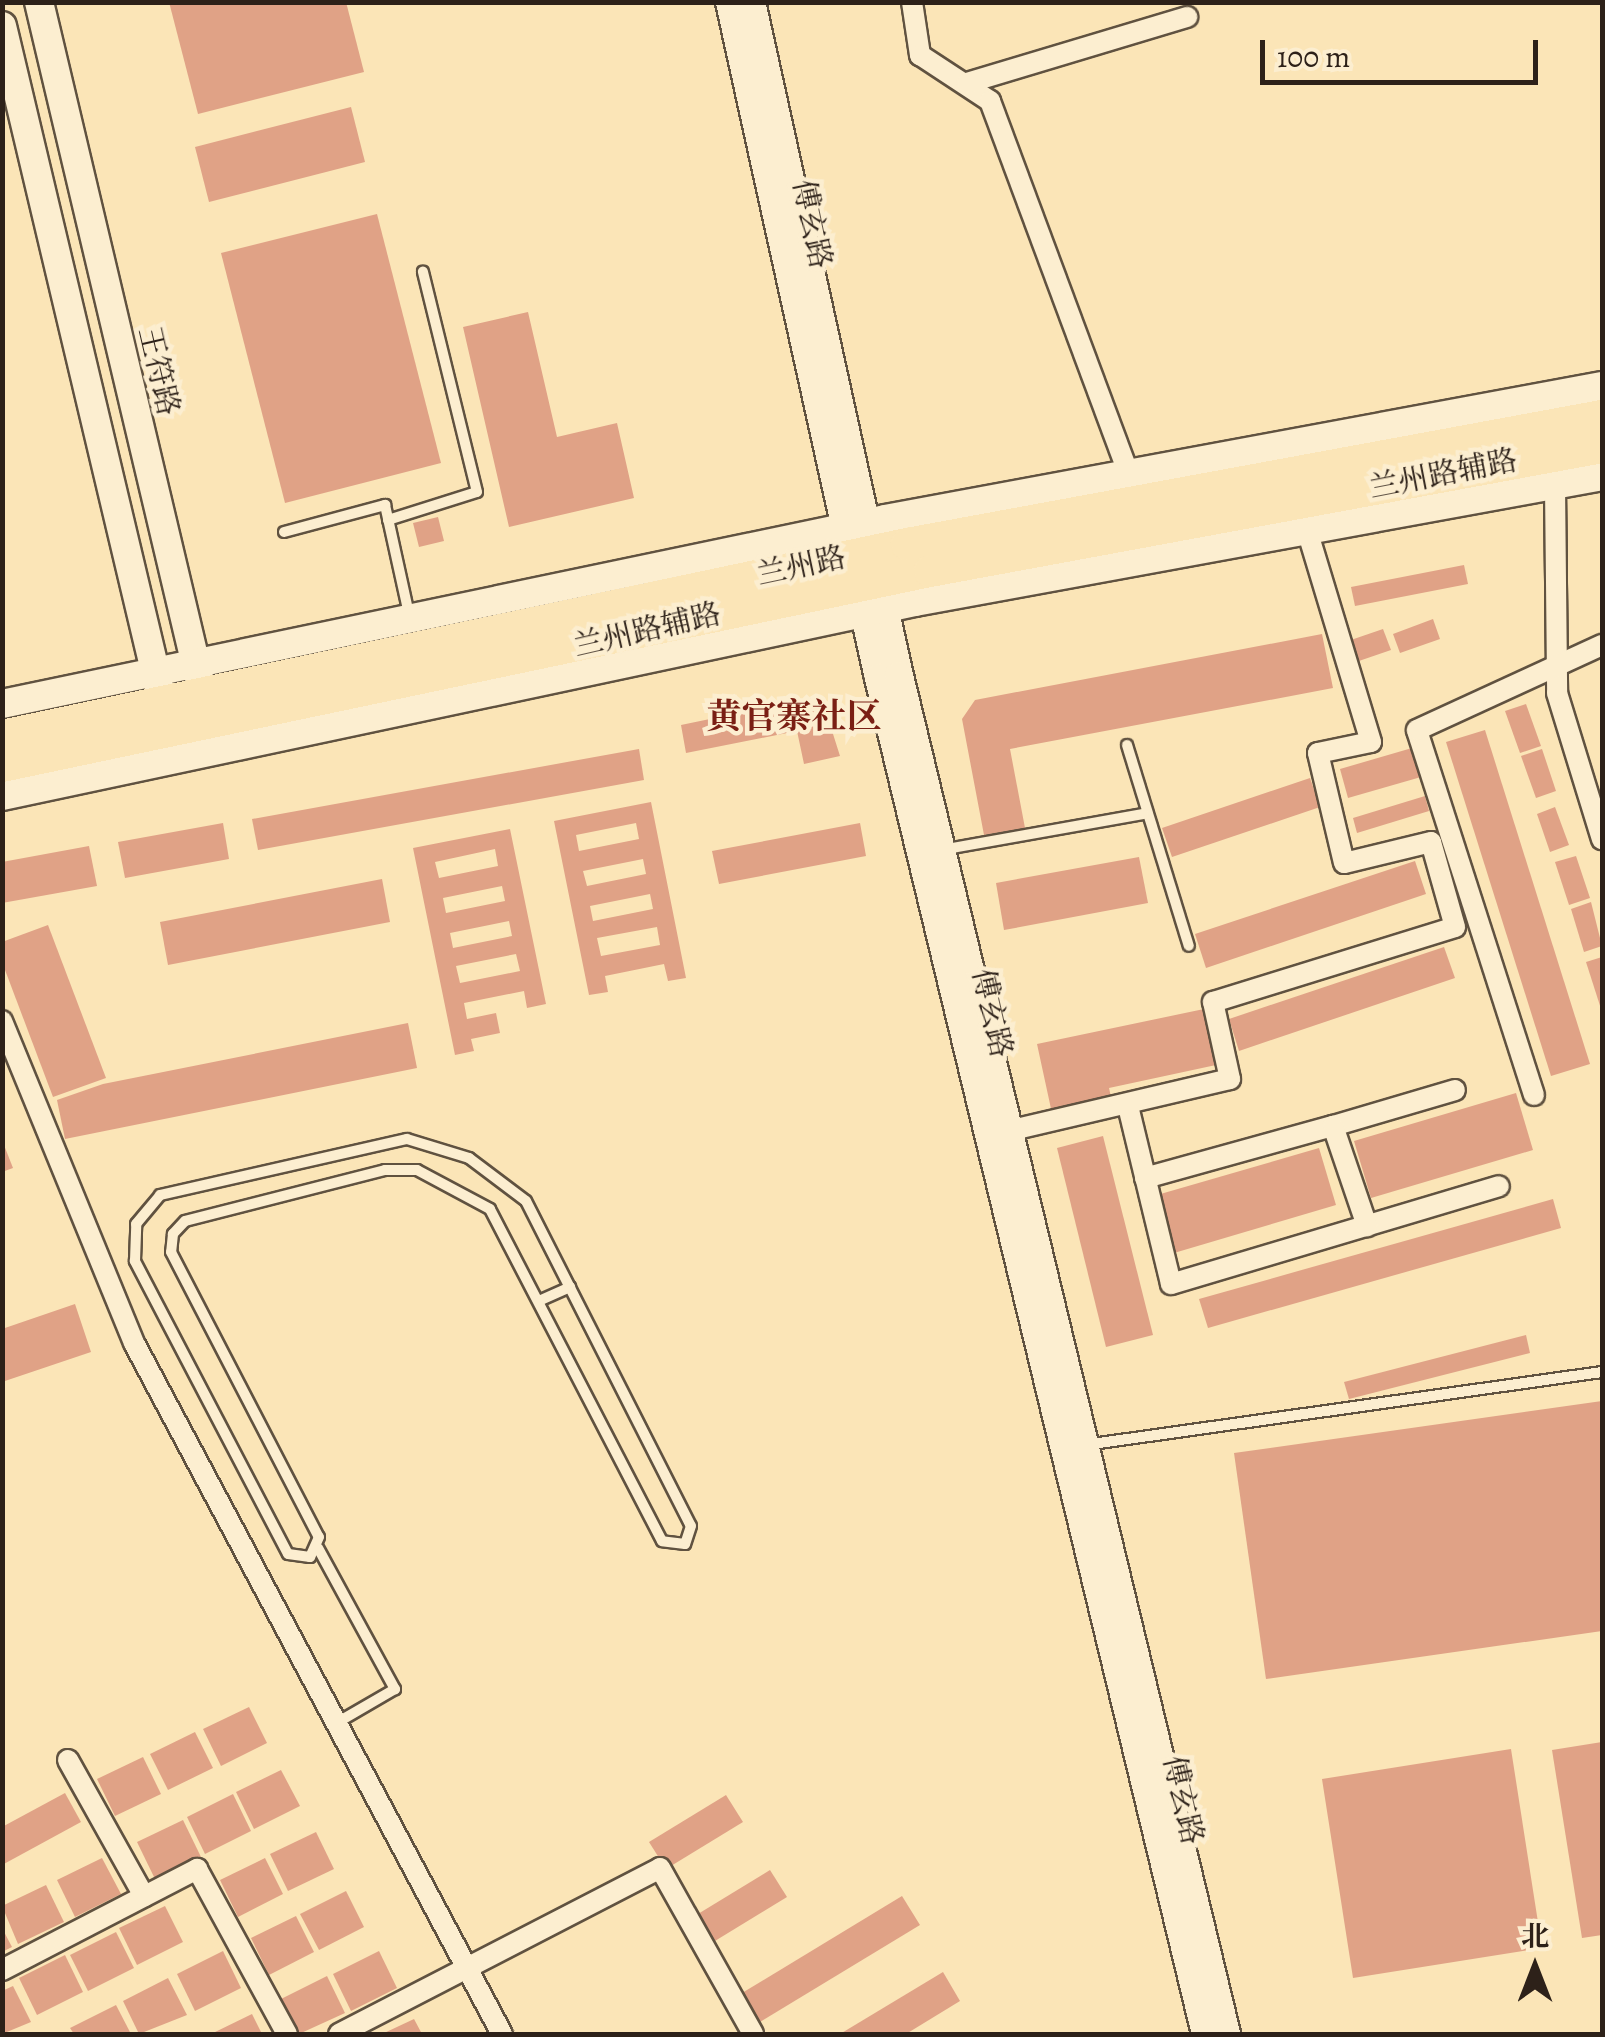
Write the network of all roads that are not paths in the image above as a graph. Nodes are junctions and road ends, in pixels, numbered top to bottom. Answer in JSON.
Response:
{"nodes":[{"id":1,"x":39,"y":2,"type":"edge"},
{"id":2,"x":730,"y":2,"type":"edge"},
{"id":3,"x":751,"y":2,"type":"edge"},
{"id":4,"x":912,"y":2,"type":"edge"},
{"id":5,"x":1186,"y":17,"type":"dead end"},
{"id":6,"x":2,"y":26,"type":"edge"},
{"id":7,"x":967,"y":84,"type":"junction"},
{"id":8,"x":423,"y":272,"type":"dead end"},
{"id":9,"x":1602,"y":386,"type":"edge"},
{"id":10,"x":1602,"y":416,"type":"edge"},
{"id":11,"x":1602,"y":448,"type":"edge"},
{"id":12,"x":1602,"y":476,"type":"edge"},
{"id":13,"x":1130,"y":477,"type":"junction"},
{"id":14,"x":1555,"y":486,"type":"junction"},
{"id":15,"x":388,"y":520,"type":"junction"},
{"id":16,"x":284,"y":532,"type":"dead end"},
{"id":17,"x":1308,"y":533,"type":"junction"},
{"id":18,"x":864,"y":569,"type":"junction"},
{"id":19,"x":414,"y":635,"type":"junction"},
{"id":20,"x":1602,"y":645,"type":"edge"},
{"id":21,"x":1556,"y":670,"type":"junction"},
{"id":22,"x":2,"y":704,"type":"edge"},
{"id":23,"x":206,"y":710,"type":"junction"},
{"id":24,"x":166,"y":718,"type":"junction"},
{"id":25,"x":2,"y":736,"type":"edge"},
{"id":26,"x":1127,"y":744,"type":"dead end"},
{"id":27,"x":2,"y":766,"type":"edge"},
{"id":28,"x":2,"y":796,"type":"edge"},
{"id":29,"x":1144,"y":814,"type":"junction"},
{"id":30,"x":1602,"y":839,"type":"edge"},
{"id":31,"x":940,"y":850,"type":"junction"},
{"id":32,"x":1189,"y":946,"type":"dead end"},
{"id":33,"x":2,"y":1021,"type":"edge"},
{"id":34,"x":1454,"y":1090,"type":"dead end"},
{"id":35,"x":1534,"y":1094,"type":"dead end"},
{"id":36,"x":1128,"y":1106,"type":"junction"},
{"id":37,"x":1333,"y":1126,"type":"junction"},
{"id":38,"x":1008,"y":1130,"type":"junction"},
{"id":39,"x":1145,"y":1178,"type":"junction"},
{"id":40,"x":1499,"y":1186,"type":"dead end"},
{"id":41,"x":1367,"y":1226,"type":"junction"},
{"id":42,"x":570,"y":1287,"type":"junction"},
{"id":43,"x":540,"y":1300,"type":"junction"},
{"id":44,"x":1602,"y":1372,"type":"edge"},
{"id":45,"x":1084,"y":1445,"type":"junction"},
{"id":46,"x":318,"y":1548,"type":"junction"},
{"id":47,"x":340,"y":1722,"type":"junction"},
{"id":48,"x":68,"y":1760,"type":"dead end"},
{"id":49,"x":144,"y":1896,"type":"junction"},
{"id":50,"x":2,"y":1970,"type":"edge"},
{"id":51,"x":470,"y":1973,"type":"junction"},
{"id":52,"x":287,"y":2034,"type":"edge"},
{"id":53,"x":340,"y":2034,"type":"edge"},
{"id":54,"x":502,"y":2034,"type":"edge"},
{"id":55,"x":753,"y":2034,"type":"edge"},
{"id":56,"x":1206,"y":2034,"type":"edge"},
{"id":57,"x":1226,"y":2034,"type":"edge"}],
"edges":[{"from":1,"to":23,"type":"street","name":"王符路"},
{"from":2,"to":18,"type":"street","name":"傅玄路"},
{"from":3,"to":18,"type":"street","name":"傅玄路"},
{"from":4,"to":7,"type":"street"},
{"from":5,"to":7,"type":"street"},
{"from":6,"to":24,"type":"street"},
{"from":7,"to":13,"type":"street"},
{"from":8,"to":15,"type":"lane"},
{"from":9,"to":13,"type":"street","name":"兰州路辅路"},
{"from":10,"to":18,"type":"main road","name":"兰州路"},
{"from":11,"to":18,"type":"main road","name":"兰州路"},
{"from":12,"to":14,"type":"street","name":"兰州路辅路"},
{"from":13,"to":18,"type":"street","name":"兰州路辅路"},
{"from":14,"to":17,"type":"street","name":"兰州路辅路"},
{"from":14,"to":21,"type":"street"},
{"from":15,"to":16,"type":"lane"},
{"from":15,"to":19,"type":"lane"},
{"from":17,"to":18,"type":"street","name":"兰州路辅路"},
{"from":17,"to":36,"type":"street"},
{"from":18,"to":19,"type":"main road","name":"兰州路"},
{"from":18,"to":23,"type":"main road","name":"兰州路"},
{"from":18,"to":31,"type":"street","name":"傅玄路"},
{"from":18,"to":56,"type":"street","name":"傅玄路"},
{"from":19,"to":23,"type":"main road","name":"兰州路"},
{"from":20,"to":21,"type":"street"},
{"from":21,"to":30,"type":"street"},
{"from":21,"to":35,"type":"street"},
{"from":22,"to":24,"type":"street"},
{"from":23,"to":24,"type":"main road","name":"兰州路"},
{"from":23,"to":24,"type":"street"},
{"from":24,"to":25,"type":"main road","name":"兰州路"},
{"from":24,"to":27,"type":"main road","name":"兰州路"},
{"from":24,"to":28,"type":"street"},
{"from":26,"to":29,"type":"lane"},
{"from":29,"to":31,"type":"lane"},
{"from":29,"to":32,"type":"lane"},
{"from":31,"to":38,"type":"street","name":"傅玄路"},
{"from":33,"to":47,"type":"street"},
{"from":34,"to":37,"type":"street"},
{"from":36,"to":38,"type":"street"},
{"from":36,"to":39,"type":"street"},
{"from":37,"to":39,"type":"street"},
{"from":37,"to":41,"type":"street"},
{"from":38,"to":45,"type":"street","name":"傅玄路"},
{"from":39,"to":41,"type":"street"},
{"from":40,"to":41,"type":"street"},
{"from":42,"to":43,"type":"lane"},
{"from":42,"to":43,"type":"lane"},
{"from":42,"to":46,"type":"lane"},
{"from":43,"to":46,"type":"lane"},
{"from":44,"to":45,"type":"lane"},
{"from":45,"to":57,"type":"street","name":"傅玄路"},
{"from":46,"to":47,"type":"lane"},
{"from":47,"to":51,"type":"street"},
{"from":48,"to":49,"type":"street"},
{"from":49,"to":50,"type":"street"},
{"from":49,"to":52,"type":"street"},
{"from":51,"to":53,"type":"street"},
{"from":51,"to":54,"type":"street"},
{"from":51,"to":55,"type":"street"}]}
